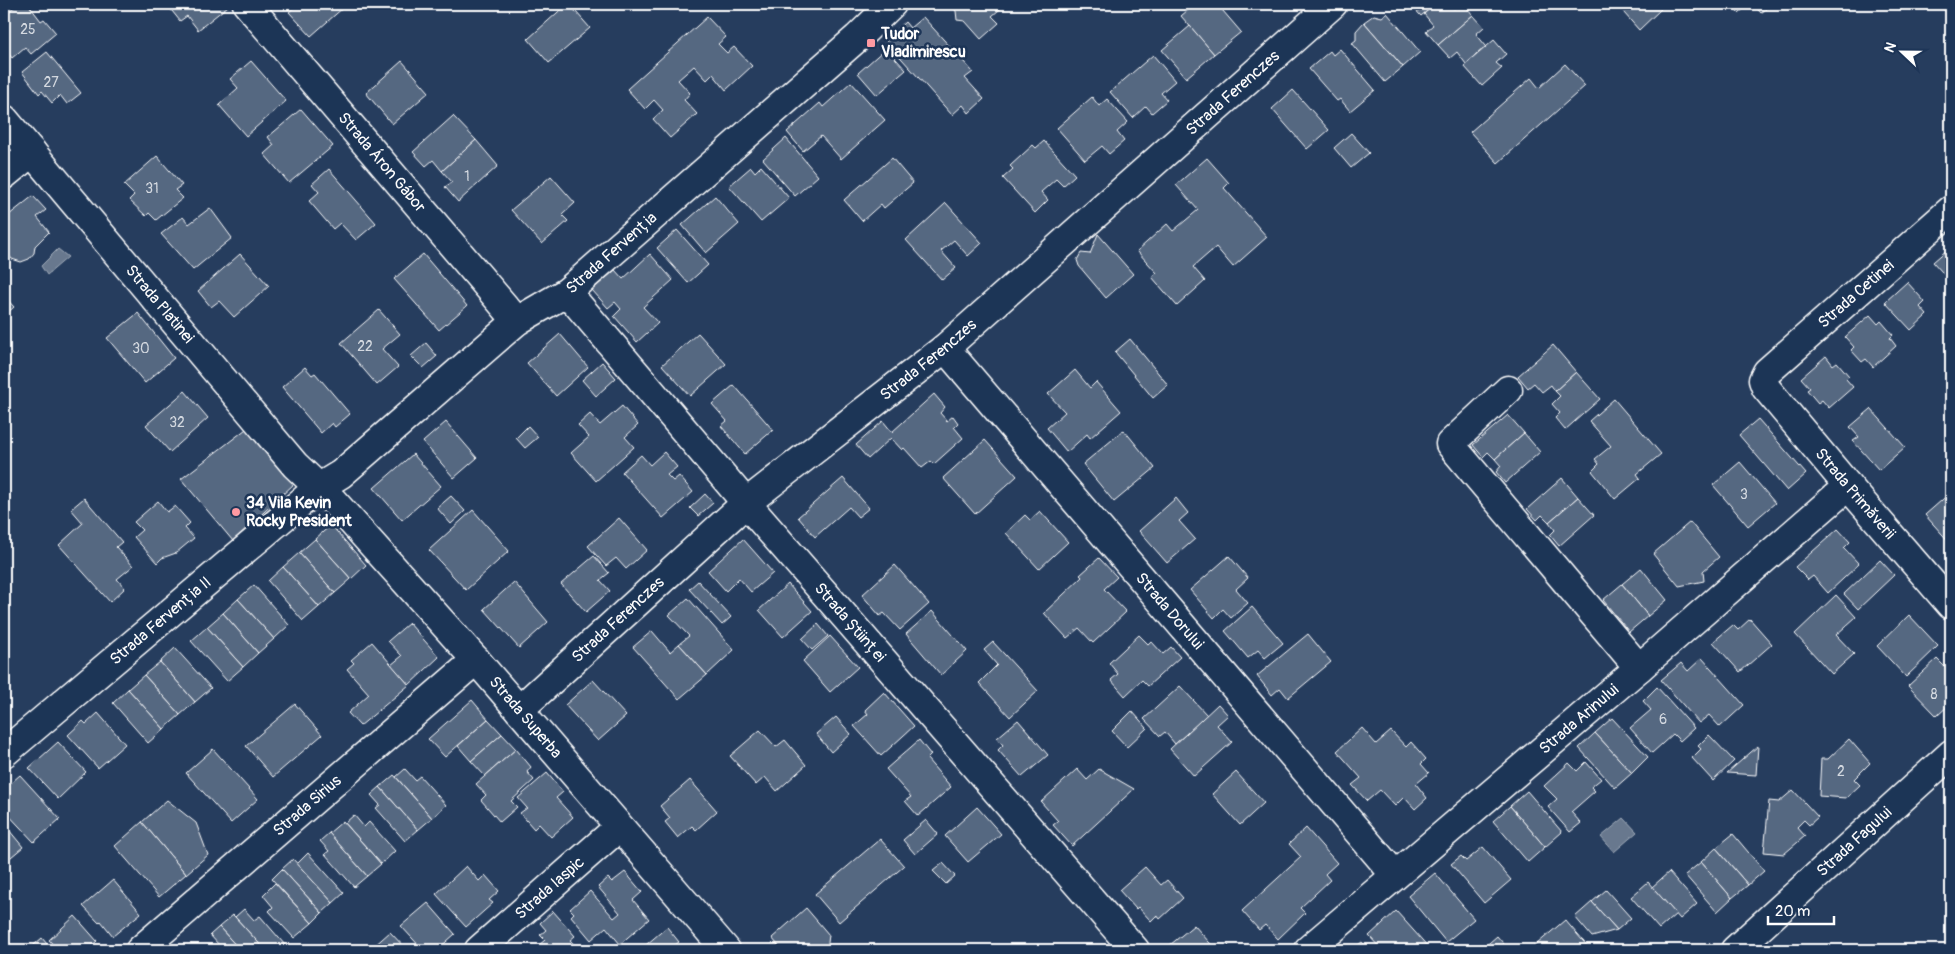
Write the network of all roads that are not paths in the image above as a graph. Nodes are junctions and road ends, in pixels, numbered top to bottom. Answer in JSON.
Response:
{"nodes":[{"id":1,"x":247,"y":4,"type":"edge"},
{"id":2,"x":1333,"y":4,"type":"edge"},
{"id":3,"x":888,"y":5,"type":"edge"},
{"id":4,"x":4,"y":119,"type":"edge"},
{"id":5,"x":32,"y":152,"type":"junction"},
{"id":6,"x":4,"y":175,"type":"edge"},
{"id":7,"x":1951,"y":210,"type":"edge"},
{"id":8,"x":568,"y":292,"type":"junction"},
{"id":9,"x":517,"y":321,"type":"junction"},
{"id":10,"x":945,"y":348,"type":"junction"},
{"id":11,"x":1763,"y":380,"type":"joint"},
{"id":12,"x":1508,"y":390,"type":"dead end"},
{"id":13,"x":1848,"y":486,"type":"junction"},
{"id":14,"x":318,"y":488,"type":"junction"},
{"id":15,"x":746,"y":503,"type":"junction"},
{"id":16,"x":1951,"y":605,"type":"edge"},
{"id":17,"x":476,"y":660,"type":"junction"},
{"id":18,"x":1639,"y":668,"type":"junction"},
{"id":19,"x":519,"y":710,"type":"junction"},
{"id":20,"x":4,"y":753,"type":"edge"},
{"id":21,"x":1951,"y":754,"type":"edge"},
{"id":22,"x":619,"y":826,"type":"junction"},
{"id":23,"x":1395,"y":874,"type":"junction"},
{"id":24,"x":140,"y":950,"type":"edge"},
{"id":25,"x":479,"y":950,"type":"edge"},
{"id":26,"x":726,"y":950,"type":"edge"},
{"id":27,"x":1135,"y":950,"type":"edge"},
{"id":28,"x":1308,"y":950,"type":"edge"},
{"id":29,"x":1735,"y":950,"type":"edge"}],
"edges":[{"from":1,"to":9,"type":"street","name":"Strada Áron Gábor"},
{"from":2,"to":10,"type":"street","name":"Strada Ferenczes"},
{"from":3,"to":8,"type":"street","name":"Strada Fervenția"},
{"from":4,"to":5,"type":"street","name":"Strada Platinei"},
{"from":5,"to":6,"type":"street"},
{"from":5,"to":14,"type":"street","name":"Strada Platinei"},
{"from":7,"to":11,"type":"street","name":"Strada Cetinei"},
{"from":8,"to":9,"type":"street","name":"Strada Fervenția"},
{"from":8,"to":15,"type":"street","name":"Strada Științei"},
{"from":9,"to":14,"type":"street","name":"Strada Fervenția"},
{"from":10,"to":15,"type":"street","name":"Strada Ferenczes"},
{"from":10,"to":23,"type":"street","name":"Strada Dorului"},
{"from":11,"to":13,"type":"street","name":"Strada Primăverii"},
{"from":12,"to":18,"type":"street"},
{"from":13,"to":16,"type":"street","name":"Strada Primăverii"},
{"from":13,"to":18,"type":"street","name":"Strada Arinului"},
{"from":14,"to":17,"type":"street","name":"Strada Superba"},
{"from":14,"to":20,"type":"street","name":"Strada Fervenția II"},
{"from":15,"to":19,"type":"street","name":"Strada Ferenczes"},
{"from":15,"to":27,"type":"street","name":"Strada Științei"},
{"from":17,"to":19,"type":"street","name":"Strada Superba"},
{"from":17,"to":24,"type":"street","name":"Strada Sirius"},
{"from":18,"to":23,"type":"street","name":"Strada Arinului"},
{"from":19,"to":22,"type":"street","name":"Strada Superba"},
{"from":21,"to":29,"type":"street","name":"Strada Fagului"},
{"from":22,"to":25,"type":"street","name":"Strada Iaspic"},
{"from":22,"to":26,"type":"street","name":"Strada Superba"},
{"from":23,"to":28,"type":"street","name":"Strada Arinului"}]}
